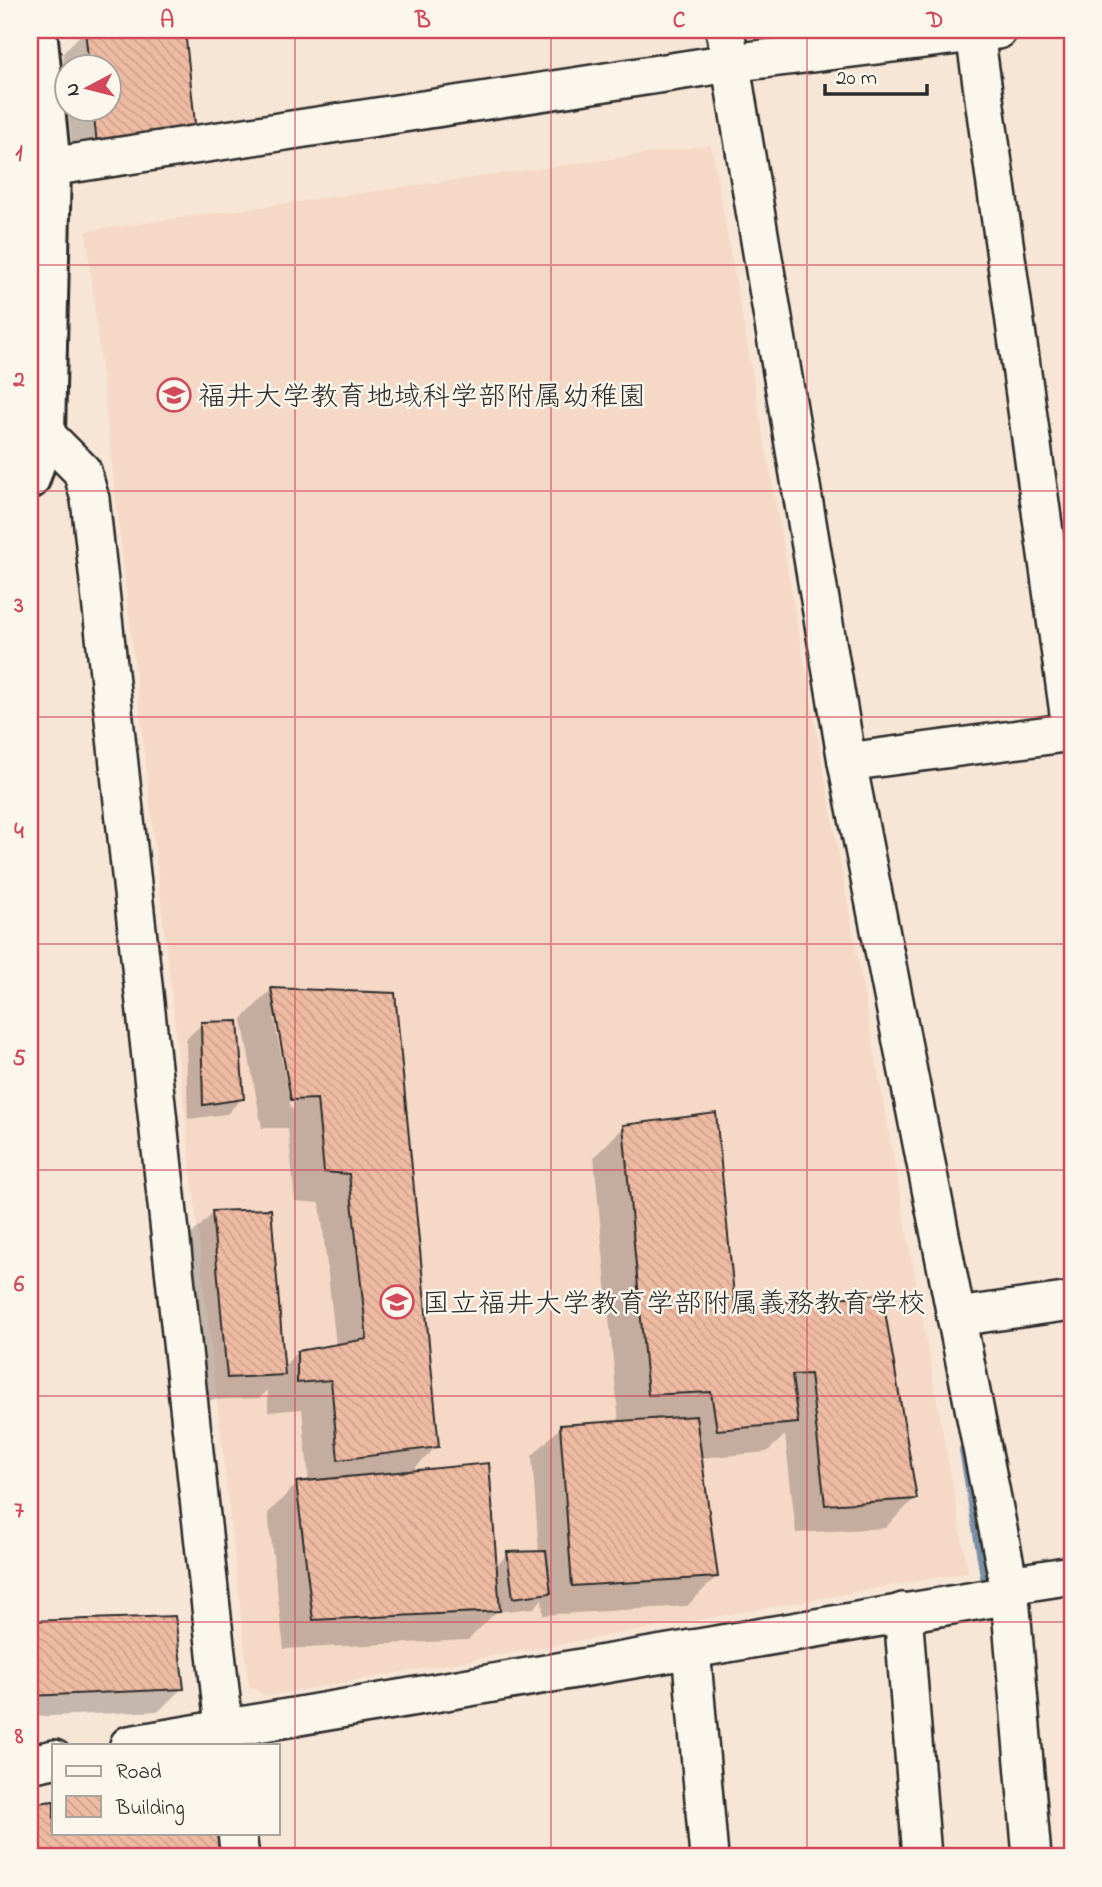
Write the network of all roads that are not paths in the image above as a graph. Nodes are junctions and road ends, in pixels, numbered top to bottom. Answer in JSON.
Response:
{"nodes":[{"id":1,"x":37,"y":30,"type":"edge"},
{"id":2,"x":986,"y":32,"type":"edge"},
{"id":3,"x":728,"y":46,"type":"edge"},
{"id":4,"x":41,"y":169,"type":"edge"},
{"id":5,"x":45,"y":433,"type":"junction"},
{"id":6,"x":30,"y":479,"type":"edge"},
{"id":7,"x":1072,"y":733,"type":"edge"},
{"id":8,"x":847,"y":762,"type":"junction"},
{"id":9,"x":1072,"y":1301,"type":"edge"},
{"id":10,"x":956,"y":1317,"type":"junction"},
{"id":11,"x":1072,"y":1575,"type":"edge"},
{"id":12,"x":1009,"y":1590,"type":"junction"},
{"id":13,"x":903,"y":1612,"type":"junction"},
{"id":14,"x":691,"y":1648,"type":"junction"},
{"id":15,"x":225,"y":1736,"type":"edge"},
{"id":16,"x":140,"y":1744,"type":"edge"},
{"id":17,"x":52,"y":1759,"type":"edge"},
{"id":18,"x":30,"y":1764,"type":"edge"},
{"id":19,"x":237,"y":1834,"type":"edge"},
{"id":20,"x":240,"y":1857,"type":"edge"},
{"id":21,"x":709,"y":1857,"type":"edge"},
{"id":22,"x":922,"y":1857,"type":"edge"},
{"id":23,"x":1032,"y":1857,"type":"edge"}],
"edges":[{"from":1,"to":4,"type":"street"},
{"from":2,"to":3,"type":"street"},
{"from":2,"to":7,"type":"street"},
{"from":3,"to":4,"type":"street"},
{"from":3,"to":8,"type":"street"},
{"from":4,"to":5,"type":"street"},
{"from":5,"to":6,"type":"street"},
{"from":5,"to":15,"type":"street"},
{"from":7,"to":8,"type":"street"},
{"from":8,"to":10,"type":"street"},
{"from":9,"to":10,"type":"street"},
{"from":10,"to":12,"type":"street"},
{"from":11,"to":12,"type":"street"},
{"from":12,"to":13,"type":"street"},
{"from":12,"to":23,"type":"street"},
{"from":13,"to":14,"type":"street"},
{"from":13,"to":22,"type":"street"},
{"from":14,"to":15,"type":"street"},
{"from":14,"to":21,"type":"street"},
{"from":15,"to":16,"type":"street"},
{"from":17,"to":18,"type":"street"},
{"from":19,"to":20,"type":"street"}]}
